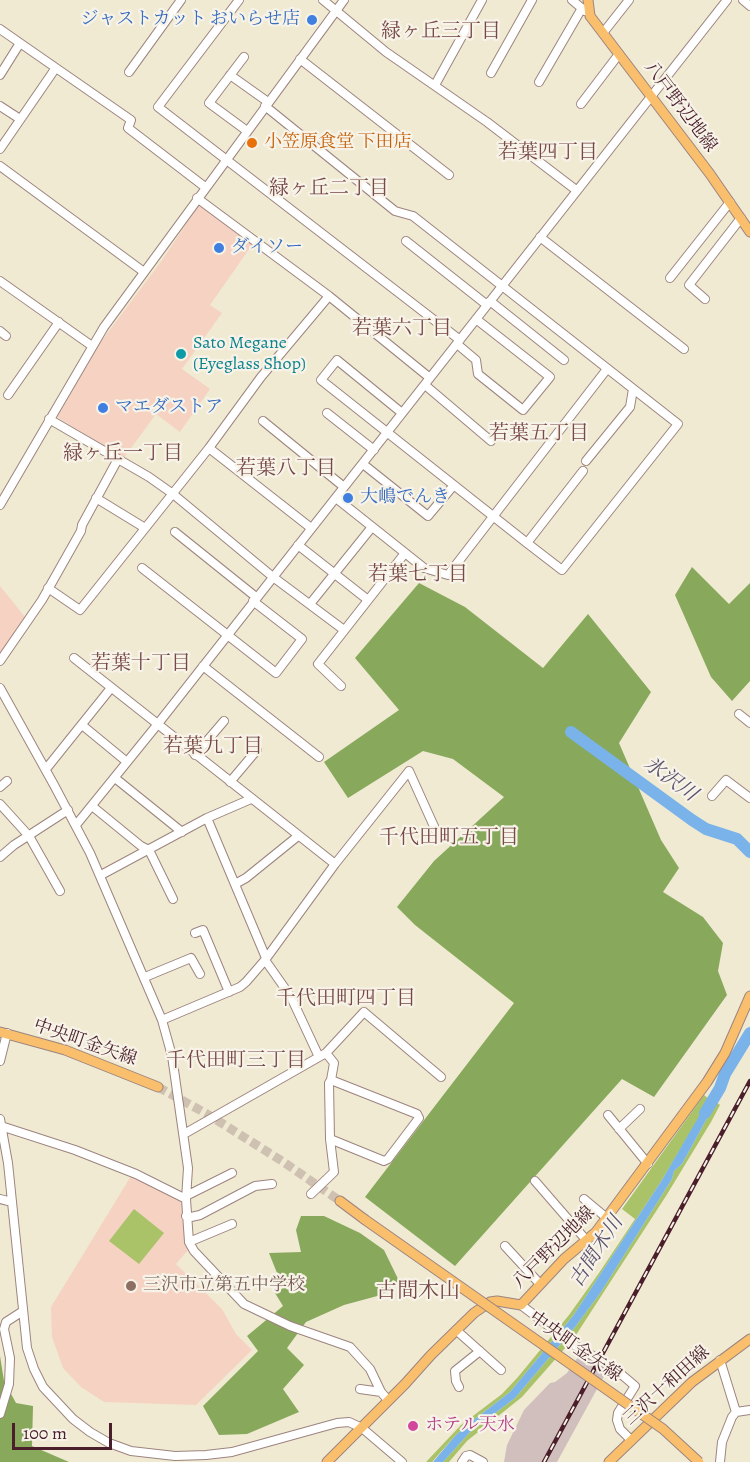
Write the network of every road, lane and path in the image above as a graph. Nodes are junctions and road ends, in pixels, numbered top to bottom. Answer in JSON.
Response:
{"nodes":[{"id":1,"x":181,"y":0,"type":"edge"},
{"id":2,"x":239,"y":0,"type":"edge"},
{"id":3,"x":323,"y":0,"type":"edge"},
{"id":4,"x":344,"y":0,"type":"edge"},
{"id":5,"x":482,"y":0,"type":"edge"},
{"id":6,"x":532,"y":0,"type":"edge"},
{"id":7,"x":572,"y":0,"type":"edge"},
{"id":8,"x":629,"y":0,"type":"edge"},
{"id":9,"x":727,"y":0,"type":"edge"},
{"id":10,"x":743,"y":0,"type":"edge"},
{"id":11,"x":585,"y":4,"type":"edge"},
{"id":12,"x":750,"y":6,"type":"edge"},
{"id":13,"x":336,"y":10,"type":"junction"},
{"id":14,"x":0,"y":29,"type":"edge"},
{"id":15,"x":603,"y":33,"type":"junction"},
{"id":16,"x":20,"y":43,"type":"junction"},
{"id":17,"x":619,"y":54,"type":"junction"},
{"id":18,"x":244,"y":57,"type":"dead end"},
{"id":19,"x":300,"y":58,"type":"junction"},
{"id":20,"x":55,"y":69,"type":"junction"},
{"id":21,"x":129,"y":72,"type":"dead end"},
{"id":22,"x":491,"y":74,"type":"dead end"},
{"id":23,"x":0,"y":75,"type":"edge"},
{"id":24,"x":230,"y":75,"type":"junction"},
{"id":25,"x":539,"y":82,"type":"dead end"},
{"id":26,"x":435,"y":85,"type":"junction"},
{"id":27,"x":651,"y":97,"type":"junction"},
{"id":28,"x":266,"y":104,"type":"junction"},
{"id":29,"x":581,"y":104,"type":"dead end"},
{"id":30,"x":0,"y":106,"type":"edge"},
{"id":31,"x":20,"y":119,"type":"junction"},
{"id":32,"x":247,"y":131,"type":"junction"},
{"id":33,"x":0,"y":149,"type":"edge"},
{"id":34,"x":227,"y":159,"type":"junction"},
{"id":35,"x":0,"y":166,"type":"edge"},
{"id":36,"x":449,"y":175,"type":"dead end"},
{"id":37,"x":205,"y":188,"type":"junction"},
{"id":38,"x":576,"y":190,"type":"junction"},
{"id":39,"x":197,"y":198,"type":"junction"},
{"id":40,"x":730,"y":202,"type":"junction"},
{"id":41,"x":741,"y":218,"type":"junction"},
{"id":42,"x":750,"y":232,"type":"edge"},
{"id":43,"x":540,"y":237,"type":"junction"},
{"id":44,"x":406,"y":241,"type":"dead end"},
{"id":45,"x":144,"y":272,"type":"junction"},
{"id":46,"x":670,"y":278,"type":"dead end"},
{"id":47,"x":0,"y":281,"type":"edge"},
{"id":48,"x":502,"y":285,"type":"junction"},
{"id":49,"x":329,"y":296,"type":"junction"},
{"id":50,"x":705,"y":299,"type":"dead end"},
{"id":51,"x":488,"y":303,"type":"junction"},
{"id":52,"x":476,"y":319,"type":"junction"},
{"id":53,"x":59,"y":322,"type":"junction"},
{"id":54,"x":458,"y":342,"type":"junction"},
{"id":55,"x":92,"y":346,"type":"junction"},
{"id":56,"x":684,"y":349,"type":"dead end"},
{"id":57,"x":564,"y":360,"type":"dead end"},
{"id":58,"x":607,"y":369,"type":"junction"},
{"id":59,"x":430,"y":378,"type":"junction"},
{"id":60,"x":425,"y":385,"type":"junction"},
{"id":61,"x":633,"y":389,"type":"junction"},
{"id":62,"x":8,"y":395,"type":"dead end"},
{"id":63,"x":327,"y":413,"type":"dead end"},
{"id":64,"x":402,"y":413,"type":"junction"},
{"id":65,"x":49,"y":419,"type":"junction"},
{"id":66,"x":263,"y":420,"type":"dead end"},
{"id":67,"x":387,"y":433,"type":"junction"},
{"id":68,"x":491,"y":441,"type":"dead end"},
{"id":69,"x":209,"y":448,"type":"junction"},
{"id":70,"x":374,"y":450,"type":"junction"},
{"id":71,"x":118,"y":459,"type":"junction"},
{"id":72,"x":586,"y":461,"type":"dead end"},
{"id":73,"x":363,"y":464,"type":"junction"},
{"id":74,"x":583,"y":471,"type":"dead end"},
{"id":75,"x":454,"y":485,"type":"junction"},
{"id":76,"x":344,"y":487,"type":"junction"},
{"id":77,"x":172,"y":494,"type":"junction"},
{"id":78,"x":96,"y":498,"type":"junction"},
{"id":79,"x":336,"y":498,"type":"junction"},
{"id":80,"x":0,"y":505,"type":"edge"},
{"id":81,"x":494,"y":516,"type":"junction"},
{"id":82,"x":372,"y":527,"type":"junction"},
{"id":83,"x":145,"y":528,"type":"junction"},
{"id":84,"x":311,"y":528,"type":"junction"},
{"id":85,"x":174,"y":532,"type":"dead end"},
{"id":86,"x":527,"y":543,"type":"junction"},
{"id":87,"x":298,"y":545,"type":"junction"},
{"id":88,"x":405,"y":553,"type":"junction"},
{"id":89,"x":142,"y":568,"type":"dead end"},
{"id":90,"x":334,"y":573,"type":"junction"},
{"id":91,"x":273,"y":577,"type":"junction"},
{"id":92,"x":48,"y":588,"type":"junction"},
{"id":93,"x":255,"y":599,"type":"junction"},
{"id":94,"x":368,"y":600,"type":"junction"},
{"id":95,"x":310,"y":604,"type":"junction"},
{"id":96,"x":344,"y":630,"type":"junction"},
{"id":97,"x":227,"y":634,"type":"junction"},
{"id":98,"x":74,"y":658,"type":"dead end"},
{"id":99,"x":0,"y":661,"type":"edge"},
{"id":100,"x":203,"y":666,"type":"junction"},
{"id":101,"x":341,"y":686,"type":"dead end"},
{"id":102,"x":0,"y":688,"type":"edge"},
{"id":103,"x":111,"y":688,"type":"junction"},
{"id":104,"x":739,"y":714,"type":"dead end"},
{"id":105,"x":224,"y":721,"type":"dead end"},
{"id":106,"x":750,"y":723,"type":"edge"},
{"id":107,"x":82,"y":725,"type":"junction"},
{"id":108,"x":157,"y":725,"type":"junction"},
{"id":109,"x":257,"y":750,"type":"dead end"},
{"id":110,"x":195,"y":755,"type":"junction"},
{"id":111,"x":319,"y":758,"type":"dead end"},
{"id":112,"x":128,"y":762,"type":"junction"},
{"id":113,"x":46,"y":769,"type":"junction"},
{"id":114,"x":114,"y":778,"type":"junction"},
{"id":115,"x":8,"y":781,"type":"dead end"},
{"id":116,"x":230,"y":782,"type":"junction"},
{"id":117,"x":0,"y":788,"type":"edge"},
{"id":118,"x":712,"y":796,"type":"dead end"},
{"id":119,"x":750,"y":798,"type":"edge"},
{"id":120,"x":251,"y":799,"type":"junction"},
{"id":121,"x":0,"y":804,"type":"edge"},
{"id":122,"x":92,"y":806,"type":"junction"},
{"id":123,"x":68,"y":810,"type":"junction"},
{"id":124,"x":207,"y":818,"type":"junction"},
{"id":125,"x":76,"y":825,"type":"junction"},
{"id":126,"x":182,"y":832,"type":"junction"},
{"id":127,"x":437,"y":833,"type":"dead end"},
{"id":128,"x":28,"y":836,"type":"junction"},
{"id":129,"x":298,"y":836,"type":"junction"},
{"id":130,"x":148,"y":850,"type":"junction"},
{"id":131,"x":0,"y":857,"type":"edge"},
{"id":132,"x":335,"y":864,"type":"junction"},
{"id":133,"x":100,"y":875,"type":"junction"},
{"id":134,"x":235,"y":884,"type":"junction"},
{"id":135,"x":60,"y":891,"type":"dead end"},
{"id":136,"x":173,"y":899,"type":"dead end"},
{"id":137,"x":195,"y":933,"type":"dead end"},
{"id":138,"x":265,"y":959,"type":"junction"},
{"id":139,"x":200,"y":975,"type":"dead end"},
{"id":140,"x":145,"y":977,"type":"junction"},
{"id":141,"x":229,"y":992,"type":"junction"},
{"id":142,"x":750,"y":996,"type":"edge"},
{"id":143,"x":162,"y":1020,"type":"junction"},
{"id":144,"x":3,"y":1033,"type":"edge"},
{"id":145,"x":323,"y":1055,"type":"junction"},
{"id":146,"x":0,"y":1060,"type":"edge"},
{"id":147,"x":441,"y":1077,"type":"dead end"},
{"id":148,"x":331,"y":1080,"type":"junction"},
{"id":149,"x":158,"y":1087,"type":"tunnel mouth"},
{"id":150,"x":640,"y":1109,"type":"dead end"},
{"id":151,"x":608,"y":1115,"type":"dead end"},
{"id":152,"x":1,"y":1122,"type":"edge"},
{"id":153,"x":619,"y":1129,"type":"junction"},
{"id":154,"x":184,"y":1134,"type":"junction"},
{"id":155,"x":330,"y":1139,"type":"junction"},
{"id":156,"x":648,"y":1164,"type":"junction"},
{"id":157,"x":232,"y":1173,"type":"dead end"},
{"id":158,"x":535,"y":1181,"type":"dead end"},
{"id":159,"x":272,"y":1184,"type":"dead end"},
{"id":160,"x":311,"y":1194,"type":"dead end"},
{"id":161,"x":186,"y":1197,"type":"junction"},
{"id":162,"x":584,"y":1199,"type":"dead end"},
{"id":163,"x":0,"y":1200,"type":"edge"},
{"id":164,"x":340,"y":1201,"type":"tunnel mouth"},
{"id":165,"x":12,"y":1202,"type":"junction"},
{"id":166,"x":186,"y":1216,"type":"junction"},
{"id":167,"x":608,"y":1219,"type":"junction"},
{"id":168,"x":232,"y":1224,"type":"dead end"},
{"id":169,"x":587,"y":1241,"type":"junction"},
{"id":170,"x":189,"y":1242,"type":"junction"},
{"id":171,"x":505,"y":1246,"type":"dead end"},
{"id":172,"x":540,"y":1284,"type":"junction"},
{"id":173,"x":520,"y":1305,"type":"junction"},
{"id":174,"x":22,"y":1311,"type":"junction"},
{"id":175,"x":456,"y":1330,"type":"junction"},
{"id":176,"x":750,"y":1339,"type":"edge"},
{"id":177,"x":480,"y":1351,"type":"junction"},
{"id":178,"x":720,"y":1360,"type":"junction"},
{"id":179,"x":501,"y":1370,"type":"dead end"},
{"id":180,"x":459,"y":1386,"type":"dead end"},
{"id":181,"x":360,"y":1389,"type":"dead end"},
{"id":182,"x":381,"y":1392,"type":"junction"},
{"id":183,"x":388,"y":1400,"type":"junction"},
{"id":184,"x":750,"y":1410,"type":"edge"},
{"id":185,"x":736,"y":1412,"type":"junction"},
{"id":186,"x":0,"y":1414,"type":"edge"},
{"id":187,"x":362,"y":1428,"type":"junction"},
{"id":188,"x":631,"y":1440,"type":"junction"},
{"id":189,"x":329,"y":1461,"type":"edge"},
{"id":190,"x":402,"y":1462,"type":"edge"},
{"id":191,"x":462,"y":1462,"type":"edge"},
{"id":192,"x":483,"y":1462,"type":"edge"},
{"id":193,"x":609,"y":1462,"type":"edge"},
{"id":194,"x":699,"y":1462,"type":"edge"},
{"id":195,"x":720,"y":1462,"type":"edge"}],
"edges":[{"from":1,"to":21,"type":"street"},
{"from":2,"to":34,"type":"street"},
{"from":3,"to":13,"type":"street"},
{"from":4,"to":13,"type":"street"},
{"from":5,"to":26,"type":"street"},
{"from":6,"to":22,"type":"street"},
{"from":7,"to":11,"type":"street"},
{"from":8,"to":15,"type":"street"},
{"from":9,"to":27,"type":"street"},
{"from":10,"to":12,"type":"street"},
{"from":11,"to":15,"type":"main road","name":"八戸野辺地線"},
{"from":11,"to":25,"type":"street"},
{"from":13,"to":19,"type":"street"},
{"from":13,"to":26,"type":"street"},
{"from":14,"to":16,"type":"street"},
{"from":15,"to":17,"type":"main road","name":"八戸野辺地線"},
{"from":16,"to":20,"type":"street"},
{"from":16,"to":23,"type":"street"},
{"from":17,"to":27,"type":"main road","name":"八戸野辺地線"},
{"from":17,"to":29,"type":"street"},
{"from":18,"to":24,"type":"street"},
{"from":19,"to":28,"type":"street"},
{"from":19,"to":36,"type":"street"},
{"from":20,"to":31,"type":"street"},
{"from":20,"to":37,"type":"street"},
{"from":24,"to":28,"type":"street"},
{"from":24,"to":32,"type":"street"},
{"from":26,"to":38,"type":"street"},
{"from":27,"to":38,"type":"street"},
{"from":27,"to":40,"type":"main road","name":"八戸野辺地線"},
{"from":28,"to":32,"type":"street"},
{"from":28,"to":48,"type":"street"},
{"from":30,"to":31,"type":"street"},
{"from":31,"to":33,"type":"street"},
{"from":32,"to":34,"type":"street"},
{"from":34,"to":37,"type":"street"},
{"from":34,"to":54,"type":"street"},
{"from":35,"to":45,"type":"street"},
{"from":37,"to":39,"type":"street"},
{"from":38,"to":43,"type":"street"},
{"from":39,"to":45,"type":"street"},
{"from":39,"to":49,"type":"street"},
{"from":40,"to":41,"type":"main road","name":"八戸野辺地線"},
{"from":40,"to":46,"type":"street"},
{"from":41,"to":42,"type":"main road","name":"八戸野辺地線"},
{"from":41,"to":50,"type":"street"},
{"from":43,"to":48,"type":"street"},
{"from":43,"to":56,"type":"street"},
{"from":44,"to":51,"type":"street"},
{"from":45,"to":55,"type":"street"},
{"from":47,"to":53,"type":"street"},
{"from":48,"to":51,"type":"street"},
{"from":48,"to":58,"type":"street"},
{"from":49,"to":59,"type":"street"},
{"from":49,"to":69,"type":"street"},
{"from":51,"to":52,"type":"street"},
{"from":51,"to":57,"type":"street"},
{"from":52,"to":54,"type":"street"},
{"from":52,"to":54,"type":"street"},
{"from":53,"to":55,"type":"street"},
{"from":53,"to":62,"type":"street"},
{"from":54,"to":59,"type":"street"},
{"from":55,"to":65,"type":"street"},
{"from":58,"to":61,"type":"street"},
{"from":58,"to":81,"type":"street"},
{"from":59,"to":60,"type":"street"},
{"from":60,"to":64,"type":"street"},
{"from":60,"to":68,"type":"street"},
{"from":61,"to":72,"type":"street"},
{"from":61,"to":86,"type":"street"},
{"from":63,"to":70,"type":"street"},
{"from":64,"to":67,"type":"street"},
{"from":64,"to":67,"type":"street"},
{"from":65,"to":71,"type":"street"},
{"from":65,"to":80,"type":"street"},
{"from":66,"to":76,"type":"street"},
{"from":67,"to":70,"type":"street"},
{"from":67,"to":75,"type":"street"},
{"from":69,"to":77,"type":"street"},
{"from":69,"to":84,"type":"street"},
{"from":70,"to":73,"type":"street"},
{"from":71,"to":77,"type":"street"},
{"from":71,"to":78,"type":"street"},
{"from":73,"to":75,"type":"street"},
{"from":73,"to":76,"type":"street"},
{"from":74,"to":86,"type":"street"},
{"from":75,"to":81,"type":"street"},
{"from":76,"to":79,"type":"street"},
{"from":77,"to":83,"type":"street"},
{"from":77,"to":91,"type":"street"},
{"from":78,"to":83,"type":"street"},
{"from":78,"to":92,"type":"street"},
{"from":79,"to":82,"type":"street"},
{"from":79,"to":84,"type":"street"},
{"from":81,"to":86,"type":"street"},
{"from":81,"to":88,"type":"street"},
{"from":82,"to":88,"type":"street"},
{"from":82,"to":90,"type":"street"},
{"from":83,"to":92,"type":"street"},
{"from":84,"to":87,"type":"street"},
{"from":85,"to":93,"type":"street"},
{"from":87,"to":90,"type":"street"},
{"from":87,"to":91,"type":"street"},
{"from":88,"to":94,"type":"street"},
{"from":89,"to":97,"type":"street"},
{"from":90,"to":94,"type":"street"},
{"from":90,"to":95,"type":"street"},
{"from":91,"to":93,"type":"street"},
{"from":91,"to":95,"type":"street"},
{"from":92,"to":99,"type":"street"},
{"from":93,"to":97,"type":"street"},
{"from":93,"to":97,"type":"street"},
{"from":94,"to":96,"type":"street"},
{"from":95,"to":96,"type":"street"},
{"from":96,"to":101,"type":"street"},
{"from":97,"to":100,"type":"street"},
{"from":98,"to":103,"type":"street"},
{"from":100,"to":108,"type":"street"},
{"from":100,"to":111,"type":"street"},
{"from":102,"to":113,"type":"street"},
{"from":103,"to":107,"type":"street"},
{"from":103,"to":108,"type":"street"},
{"from":104,"to":106,"type":"street"},
{"from":105,"to":110,"type":"street"},
{"from":107,"to":112,"type":"street"},
{"from":107,"to":113,"type":"street"},
{"from":108,"to":110,"type":"street"},
{"from":108,"to":112,"type":"street"},
{"from":109,"to":116,"type":"street"},
{"from":110,"to":116,"type":"street"},
{"from":112,"to":114,"type":"street"},
{"from":113,"to":123,"type":"street"},
{"from":114,"to":122,"type":"street"},
{"from":114,"to":126,"type":"street"},
{"from":115,"to":117,"type":"street"},
{"from":116,"to":120,"type":"street"},
{"from":118,"to":119,"type":"street"},
{"from":120,"to":124,"type":"street"},
{"from":120,"to":129,"type":"street"},
{"from":121,"to":128,"type":"street"},
{"from":122,"to":125,"type":"street"},
{"from":122,"to":130,"type":"street"},
{"from":123,"to":125,"type":"street"},
{"from":123,"to":128,"type":"street"},
{"from":124,"to":126,"type":"street"},
{"from":124,"to":134,"type":"street"},
{"from":125,"to":133,"type":"street"},
{"from":126,"to":130,"type":"street"},
{"from":127,"to":132,"type":"street"},
{"from":128,"to":131,"type":"street"},
{"from":128,"to":135,"type":"street"},
{"from":129,"to":132,"type":"street"},
{"from":129,"to":134,"type":"street"},
{"from":130,"to":133,"type":"street"},
{"from":130,"to":136,"type":"street"},
{"from":132,"to":138,"type":"street"},
{"from":133,"to":140,"type":"street"},
{"from":134,"to":138,"type":"street"},
{"from":137,"to":141,"type":"street"},
{"from":138,"to":141,"type":"street"},
{"from":138,"to":145,"type":"street"},
{"from":139,"to":140,"type":"street"},
{"from":140,"to":143,"type":"street"},
{"from":141,"to":143,"type":"street"},
{"from":142,"to":156,"type":"main road","name":"八戸野辺地線"},
{"from":143,"to":154,"type":"street"},
{"from":144,"to":146,"type":"street"},
{"from":144,"to":149,"type":"main road","name":"中央町金矢線"},
{"from":145,"to":147,"type":"street"},
{"from":145,"to":148,"type":"street"},
{"from":145,"to":154,"type":"street"},
{"from":148,"to":155,"type":"street"},
{"from":148,"to":155,"type":"street"},
{"from":150,"to":153,"type":"street"},
{"from":151,"to":153,"type":"street"},
{"from":152,"to":161,"type":"street"},
{"from":152,"to":165,"type":"street"},
{"from":153,"to":156,"type":"street"},
{"from":154,"to":161,"type":"street"},
{"from":155,"to":160,"type":"street"},
{"from":156,"to":167,"type":"main road","name":"八戸野辺地線"},
{"from":157,"to":161,"type":"street"},
{"from":158,"to":169,"type":"street"},
{"from":159,"to":166,"type":"street"},
{"from":161,"to":166,"type":"street"},
{"from":162,"to":167,"type":"street"},
{"from":163,"to":165,"type":"street"},
{"from":164,"to":194,"type":"main road","name":"中央町金矢線","bridge":true},
{"from":165,"to":174,"type":"street"},
{"from":166,"to":170,"type":"street"},
{"from":167,"to":169,"type":"main road","name":"八戸野辺地線"},
{"from":168,"to":170,"type":"street"},
{"from":169,"to":172,"type":"main road","name":"八戸野辺地線"},
{"from":170,"to":182,"type":"street"},
{"from":171,"to":172,"type":"street"},
{"from":172,"to":173,"type":"main road","name":"八戸野辺地線"},
{"from":173,"to":175,"type":"main road","name":"八戸野辺地線"},
{"from":173,"to":188,"type":"street"},
{"from":174,"to":186,"type":"street"},
{"from":174,"to":187,"type":"street"},
{"from":175,"to":177,"type":"street"},
{"from":175,"to":183,"type":"main road","name":"八戸野辺地線"},
{"from":176,"to":178,"type":"main road","name":"三沢十和田線"},
{"from":177,"to":179,"type":"street"},
{"from":177,"to":180,"type":"street"},
{"from":178,"to":185,"type":"street"},
{"from":178,"to":188,"type":"main road","name":"三沢十和田線"},
{"from":181,"to":182,"type":"street"},
{"from":182,"to":183,"type":"street"},
{"from":183,"to":187,"type":"main road","name":"八戸野辺地線"},
{"from":184,"to":185,"type":"street"},
{"from":185,"to":195,"type":"street"},
{"from":187,"to":189,"type":"main road","name":"八戸野辺地線"},
{"from":187,"to":190,"type":"street"},
{"from":188,"to":193,"type":"main road","name":"三沢十和田線"},
{"from":191,"to":192,"type":"street"}]}
